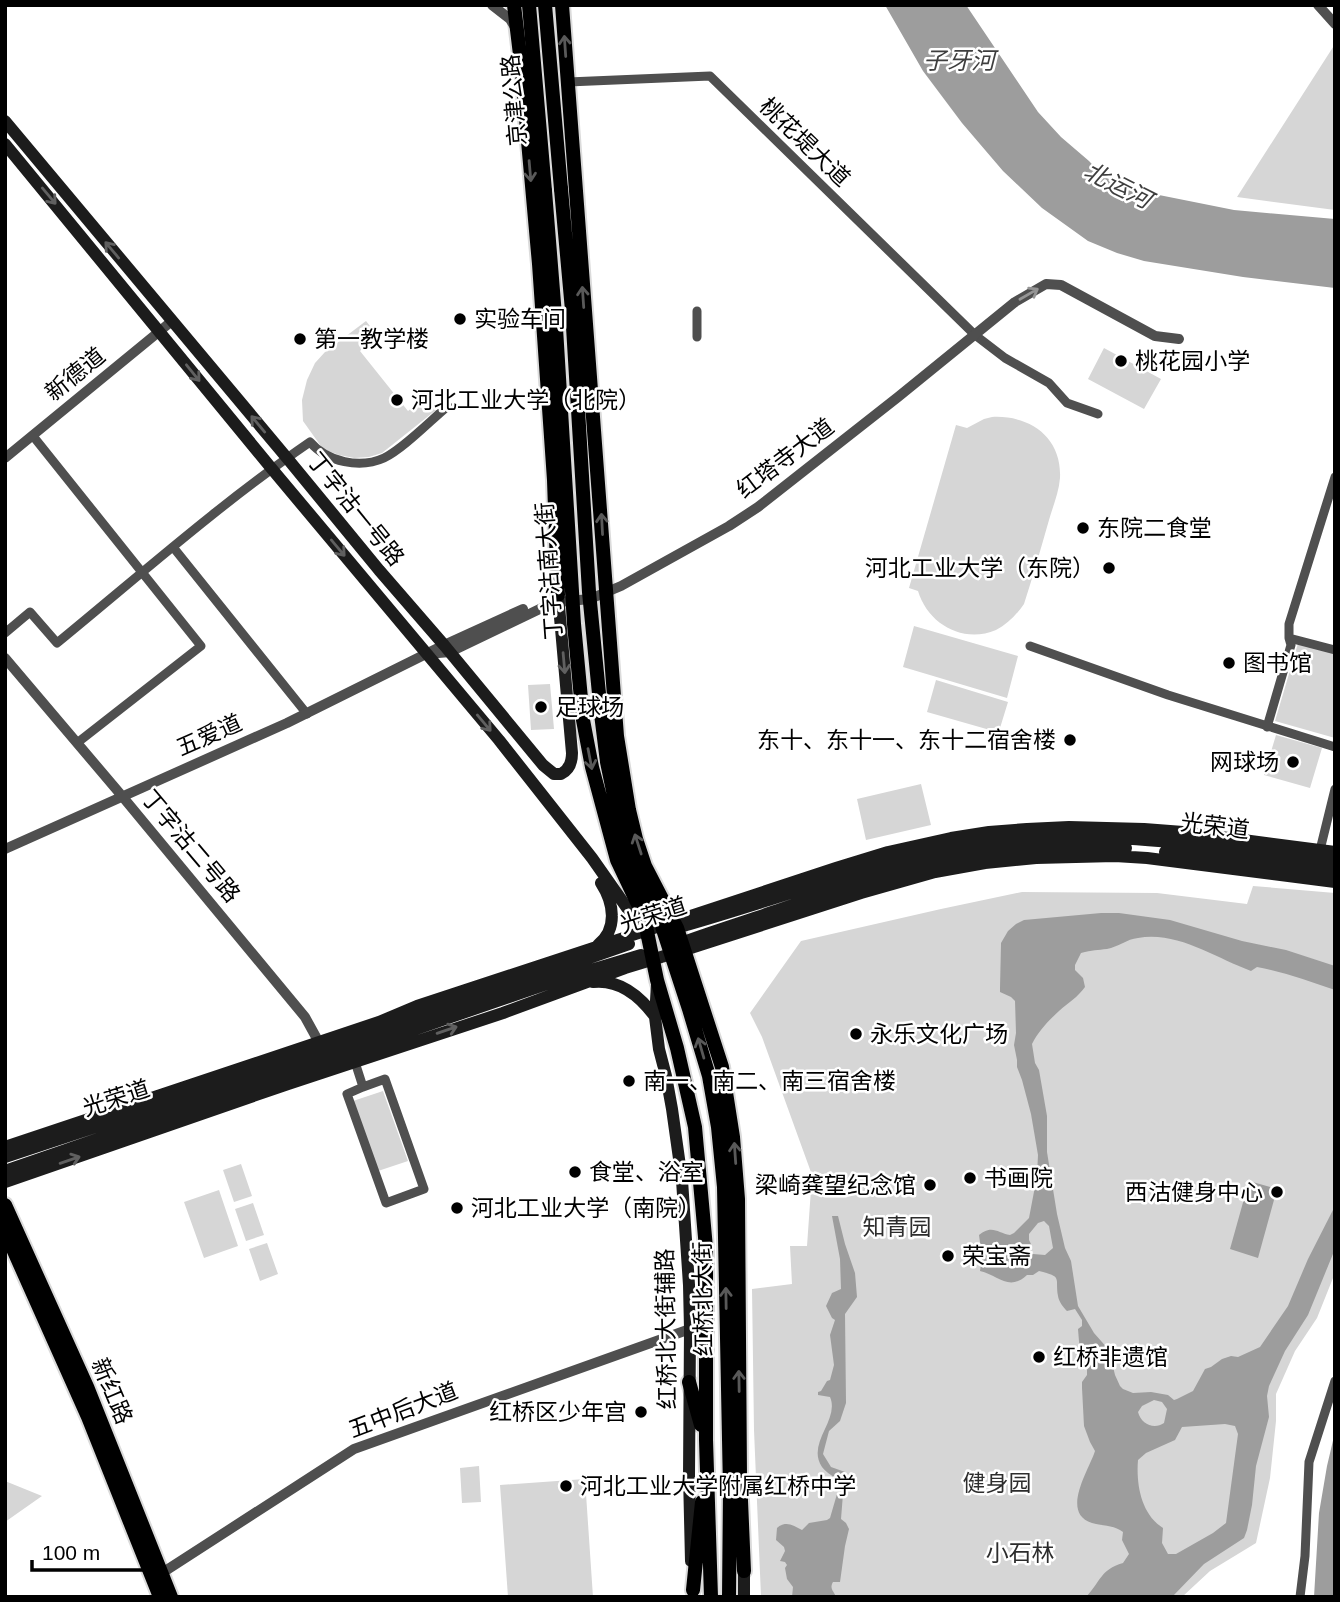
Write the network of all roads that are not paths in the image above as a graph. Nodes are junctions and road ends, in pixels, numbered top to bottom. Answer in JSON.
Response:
{"nodes":[{"id":1,"x":492,"y":5,"type":"edge"},
{"id":2,"x":514,"y":5,"type":"edge"},
{"id":3,"x":528,"y":5,"type":"edge"},
{"id":4,"x":545,"y":5,"type":"edge"},
{"id":5,"x":562,"y":5,"type":"edge"},
{"id":6,"x":1318,"y":5,"type":"edge"},
{"id":7,"x":1335,"y":24,"type":"edge"},
{"id":8,"x":517,"y":30,"type":"junction"},
{"id":9,"x":568,"y":82,"type":"junction"},
{"id":10,"x":5,"y":121,"type":"edge"},
{"id":11,"x":5,"y":144,"type":"edge"},
{"id":12,"x":561,"y":189,"type":"joint"},
{"id":13,"x":545,"y":191,"type":"joint"},
{"id":14,"x":697,"y":311,"type":"dead end"},
{"id":15,"x":172,"y":321,"type":"junction"},
{"id":16,"x":159,"y":331,"type":"junction"},
{"id":17,"x":975,"y":335,"type":"junction"},
{"id":18,"x":697,"y":337,"type":"dead end"},
{"id":19,"x":1179,"y":339,"type":"dead end"},
{"id":20,"x":448,"y":406,"type":"dead end"},
{"id":21,"x":1098,"y":414,"type":"dead end"},
{"id":22,"x":563,"y":435,"type":"junction"},
{"id":23,"x":33,"y":436,"type":"junction"},
{"id":24,"x":5,"y":458,"type":"edge"},
{"id":25,"x":287,"y":458,"type":"junction"},
{"id":26,"x":272,"y":468,"type":"junction"},
{"id":27,"x":1335,"y":477,"type":"edge"},
{"id":28,"x":554,"y":480,"type":"junction"},
{"id":29,"x":173,"y":547,"type":"junction"},
{"id":30,"x":142,"y":573,"type":"junction"},
{"id":31,"x":606,"y":592,"type":"junction"},
{"id":32,"x":590,"y":595,"type":"junction"},
{"id":33,"x":565,"y":598,"type":"junction"},
{"id":34,"x":5,"y":633,"type":"edge"},
{"id":35,"x":1289,"y":638,"type":"junction"},
{"id":36,"x":1030,"y":646,"type":"dead end"},
{"id":37,"x":447,"y":648,"type":"junction"},
{"id":38,"x":1335,"y":650,"type":"edge"},
{"id":39,"x":427,"y":654,"type":"junction"},
{"id":40,"x":5,"y":658,"type":"edge"},
{"id":41,"x":307,"y":714,"type":"junction"},
{"id":42,"x":1267,"y":727,"type":"junction"},
{"id":43,"x":77,"y":743,"type":"junction"},
{"id":44,"x":1335,"y":747,"type":"edge"},
{"id":45,"x":1335,"y":789,"type":"edge"},
{"id":46,"x":122,"y":796,"type":"junction"},
{"id":47,"x":580,"y":843,"type":"junction"},
{"id":48,"x":5,"y":849,"type":"edge"},
{"id":49,"x":1335,"y":852,"type":"edge"},
{"id":50,"x":1335,"y":862,"type":"edge"},
{"id":51,"x":1316,"y":865,"type":"junction"},
{"id":52,"x":1335,"y":872,"type":"edge"},
{"id":53,"x":1335,"y":882,"type":"edge"},
{"id":54,"x":646,"y":933,"type":"junction"},
{"id":55,"x":673,"y":938,"type":"junction"},
{"id":56,"x":597,"y":946,"type":"junction"},
{"id":57,"x":652,"y":956,"type":"junction"},
{"id":58,"x":657,"y":980,"type":"junction"},
{"id":59,"x":586,"y":983,"type":"junction"},
{"id":60,"x":655,"y":1017,"type":"junction"},
{"id":61,"x":677,"y":1048,"type":"junction"},
{"id":62,"x":322,"y":1057,"type":"junction"},
{"id":63,"x":355,"y":1062,"type":"junction"},
{"id":64,"x":363,"y":1087,"type":"junction"},
{"id":65,"x":5,"y":1147,"type":"edge"},
{"id":66,"x":5,"y":1157,"type":"edge"},
{"id":67,"x":5,"y":1171,"type":"edge"},
{"id":68,"x":5,"y":1182,"type":"edge"},
{"id":69,"x":5,"y":1205,"type":"edge"},
{"id":70,"x":5,"y":1231,"type":"edge"},
{"id":71,"x":691,"y":1329,"type":"junction"},
{"id":72,"x":1335,"y":1381,"type":"edge"},
{"id":73,"x":689,"y":1382,"type":"junction"},
{"id":74,"x":706,"y":1440,"type":"junction"},
{"id":75,"x":706,"y":1473,"type":"junction"},
{"id":76,"x":730,"y":1489,"type":"junction"},
{"id":77,"x":744,"y":1571,"type":"junction"},
{"id":78,"x":157,"y":1575,"type":"junction"},
{"id":79,"x":693,"y":1593,"type":"edge"},
{"id":80,"x":165,"y":1595,"type":"edge"},
{"id":81,"x":711,"y":1597,"type":"edge"},
{"id":82,"x":729,"y":1597,"type":"edge"},
{"id":83,"x":744,"y":1597,"type":"edge"},
{"id":84,"x":1300,"y":1597,"type":"edge"}],
"edges":[{"from":1,"to":8,"type":"street"},
{"from":2,"to":8,"type":"main road"},
{"from":3,"to":13,"type":"main road","name":"京津公路"},
{"from":4,"to":12,"type":"main road","name":"京津公路"},
{"from":9,"to":5,"type":"main road","one_way":true},
{"from":6,"to":7,"type":"street"},
{"from":8,"to":28,"type":"main road","one_way":true},
{"from":9,"to":17,"type":"street","name":"桃花堤大道"},
{"from":31,"to":9,"type":"main road","one_way":true},
{"from":15,"to":10,"type":"main road","name":"丁字沽一号路","one_way":true},
{"from":11,"to":16,"type":"main road","name":"丁字沽一号路","one_way":true},
{"from":12,"to":32,"type":"main road","name":"丁字沽南大街"},
{"from":13,"to":22,"type":"main road","name":"丁字沽南大街"},
{"from":14,"to":18,"type":"street"},
{"from":15,"to":16,"type":"street","name":"新德道"},
{"from":25,"to":15,"type":"main road","name":"丁字沽一号路","one_way":true},
{"from":16,"to":23,"type":"street","name":"新德道"},
{"from":16,"to":26,"type":"main road","name":"丁字沽一号路","one_way":true},
{"from":17,"to":19,"type":"street","name":"红塔寺大道","one_way":true},
{"from":17,"to":21,"type":"street","name":"桃花堤大道"},
{"from":17,"to":31,"type":"street","name":"红塔寺大道"},
{"from":20,"to":25,"type":"street"},
{"from":22,"to":28,"type":"main road"},
{"from":22,"to":33,"type":"main road","name":"丁字沽南大街"},
{"from":23,"to":24,"type":"street","name":"新德道"},
{"from":23,"to":30,"type":"street"},
{"from":25,"to":26,"type":"street"},
{"from":25,"to":37,"type":"main road","name":"丁字沽一号路"},
{"from":26,"to":29,"type":"street"},
{"from":26,"to":39,"type":"main road","name":"丁字沽一号路","one_way":true},
{"from":27,"to":35,"type":"street"},
{"from":28,"to":33,"type":"main road"},
{"from":29,"to":30,"type":"street"},
{"from":29,"to":41,"type":"street"},
{"from":30,"to":34,"type":"street"},
{"from":30,"to":43,"type":"street"},
{"from":31,"to":32,"type":"street","name":"红塔寺大道"},
{"from":55,"to":31,"type":"main road","one_way":true},
{"from":32,"to":33,"type":"street","name":"红塔寺大道"},
{"from":32,"to":55,"type":"main road","name":"丁字沽南大街"},
{"from":33,"to":37,"type":"street","name":"五爱道"},
{"from":33,"to":37,"type":"main road","name":"丁字沽一号路","one_way":true},
{"from":33,"to":54,"type":"main road","name":"丁字沽南大街","one_way":true},
{"from":35,"to":38,"type":"street"},
{"from":35,"to":42,"type":"street"},
{"from":36,"to":42,"type":"street"},
{"from":37,"to":39,"type":"street","name":"五爱道"},
{"from":39,"to":41,"type":"street","name":"五爱道"},
{"from":39,"to":47,"type":"main road","name":"丁字沽一号路","one_way":true},
{"from":40,"to":43,"type":"street","name":"丁字沽二号路"},
{"from":41,"to":46,"type":"street","name":"五爱道"},
{"from":42,"to":44,"type":"street"},
{"from":43,"to":46,"type":"street","name":"丁字沽二号路"},
{"from":45,"to":51,"type":"street"},
{"from":46,"to":48,"type":"street","name":"五爱道"},
{"from":46,"to":62,"type":"street","name":"丁字沽二号路"},
{"from":47,"to":54,"type":"main road","name":"丁字沽一号路"},
{"from":47,"to":56,"type":"main road"},
{"from":49,"to":51,"type":"main road"},
{"from":50,"to":51,"type":"main road","name":"光荣道"},
{"from":51,"to":52,"type":"main road","name":"光荣道"},
{"from":51,"to":53,"type":"main road"},
{"from":51,"to":55,"type":"main road"},
{"from":51,"to":55,"type":"main road","name":"光荣道"},
{"from":54,"to":55,"type":"main road"},
{"from":54,"to":56,"type":"main road"},
{"from":54,"to":57,"type":"main road","name":"红桥北大街"},
{"from":54,"to":62,"type":"main road","name":"光荣道"},
{"from":55,"to":57,"type":"main road"},
{"from":76,"to":55,"type":"main road","name":"红桥北大街","one_way":true},
{"from":77,"to":55,"type":"main road","one_way":true},
{"from":56,"to":62,"type":"main road"},
{"from":57,"to":58,"type":"main road","name":"红桥北大街"},
{"from":57,"to":59,"type":"main road"},
{"from":57,"to":62,"type":"main road","name":"光荣道"},
{"from":58,"to":60,"type":"main road","name":"红桥北大街辅路"},
{"from":58,"to":61,"type":"main road","name":"红桥北大街"},
{"from":59,"to":60,"type":"main road"},
{"from":63,"to":59,"type":"main road","one_way":true},
{"from":60,"to":61,"type":"main road"},
{"from":60,"to":71,"type":"main road","name":"红桥北大街辅路"},
{"from":61,"to":74,"type":"main road","name":"红桥北大街"},
{"from":62,"to":63,"type":"main road"},
{"from":62,"to":65,"type":"main road"},
{"from":62,"to":66,"type":"main road","name":"光荣道"},
{"from":62,"to":67,"type":"main road","name":"光荣道"},
{"from":68,"to":62,"type":"main road","one_way":true},
{"from":63,"to":64,"type":"street"},
{"from":64,"to":64,"type":"street"},
{"from":69,"to":78,"type":"main road","name":"新红路"},
{"from":70,"to":78,"type":"main road","name":"新红路"},
{"from":71,"to":73,"type":"main road","name":"红桥北大街辅路"},
{"from":71,"to":78,"type":"street","name":"五中后大道"},
{"from":72,"to":84,"type":"street"},
{"from":73,"to":74,"type":"main road"},
{"from":73,"to":79,"type":"main road","name":"红桥北大街辅路"},
{"from":74,"to":75,"type":"main road","name":"红桥北大街"},
{"from":75,"to":79,"type":"main road"},
{"from":75,"to":81,"type":"main road","name":"红桥北大街"},
{"from":76,"to":77,"type":"main road"},
{"from":76,"to":82,"type":"main road","name":"红桥北大街"},
{"from":77,"to":83,"type":"main road"},
{"from":78,"to":80,"type":"main road","name":"新红路"}]}
